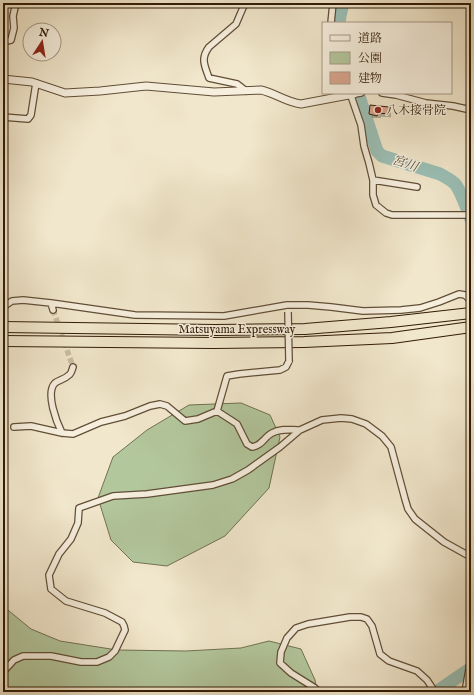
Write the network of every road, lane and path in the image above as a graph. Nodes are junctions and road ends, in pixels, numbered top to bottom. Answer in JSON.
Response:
{"nodes":[{"id":1,"x":16,"y":3,"type":"edge"},
{"id":2,"x":244,"y":3,"type":"edge"},
{"id":3,"x":333,"y":3,"type":"edge"},
{"id":4,"x":332,"y":22,"type":"edge"},
{"id":5,"x":3,"y":42,"type":"edge"},
{"id":6,"x":3,"y":80,"type":"edge"},
{"id":7,"x":36,"y":83,"type":"junction"},
{"id":8,"x":246,"y":90,"type":"junction"},
{"id":9,"x":354,"y":94,"type":"edge"},
{"id":10,"x":389,"y":94,"type":"edge"},
{"id":11,"x":471,"y":110,"type":"edge"},
{"id":12,"x":3,"y":117,"type":"edge"},
{"id":13,"x":373,"y":180,"type":"junction"},
{"id":14,"x":417,"y":188,"type":"dead end"},
{"id":15,"x":471,"y":215,"type":"edge"},
{"id":16,"x":51,"y":303,"type":"junction"},
{"id":17,"x":3,"y":306,"type":"edge"},
{"id":18,"x":287,"y":308,"type":"junction"},
{"id":19,"x":53,"y":310,"type":"tunnel mouth"},
{"id":20,"x":470,"y":310,"type":"edge"},
{"id":21,"x":3,"y":327,"type":"edge"},
{"id":22,"x":471,"y":327,"type":"edge"},
{"id":23,"x":3,"y":341,"type":"edge"},
{"id":24,"x":73,"y":367,"type":"dead end"},
{"id":25,"x":217,"y":410,"type":"junction"},
{"id":26,"x":14,"y":427,"type":"dead end"},
{"id":27,"x":300,"y":430,"type":"junction"},
{"id":28,"x":62,"y":433,"type":"junction"},
{"id":29,"x":471,"y":558,"type":"edge"},
{"id":30,"x":471,"y":658,"type":"edge"},
{"id":31,"x":3,"y":672,"type":"edge"},
{"id":32,"x":319,"y":692,"type":"edge"},
{"id":33,"x":435,"y":692,"type":"edge"},
{"id":34,"x":465,"y":692,"type":"edge"}],
"edges":[{"from":1,"to":5,"type":"street"},
{"from":2,"to":8,"type":"street"},
{"from":3,"to":4,"type":"street"},
{"from":6,"to":7,"type":"street"},
{"from":7,"to":8,"type":"street"},
{"from":7,"to":12,"type":"street"},
{"from":8,"to":9,"type":"street"},
{"from":9,"to":13,"type":"street"},
{"from":10,"to":11,"type":"street"},
{"from":13,"to":14,"type":"street"},
{"from":13,"to":15,"type":"street"},
{"from":16,"to":17,"type":"street"},
{"from":16,"to":18,"type":"street"},
{"from":16,"to":19,"type":"street"},
{"from":18,"to":20,"type":"street"},
{"from":18,"to":25,"type":"street","bridge":true},
{"from":20,"to":21,"type":"highway","name":"Matsuyama Expressway"},
{"from":22,"to":23,"type":"highway","name":"Matsuyama Expressway"},
{"from":24,"to":28,"type":"street"},
{"from":25,"to":27,"type":"street"},
{"from":25,"to":28,"type":"street"},
{"from":26,"to":28,"type":"street"},
{"from":27,"to":29,"type":"street"},
{"from":27,"to":31,"type":"street"},
{"from":30,"to":34,"type":"street"},
{"from":32,"to":33,"type":"street"}]}
